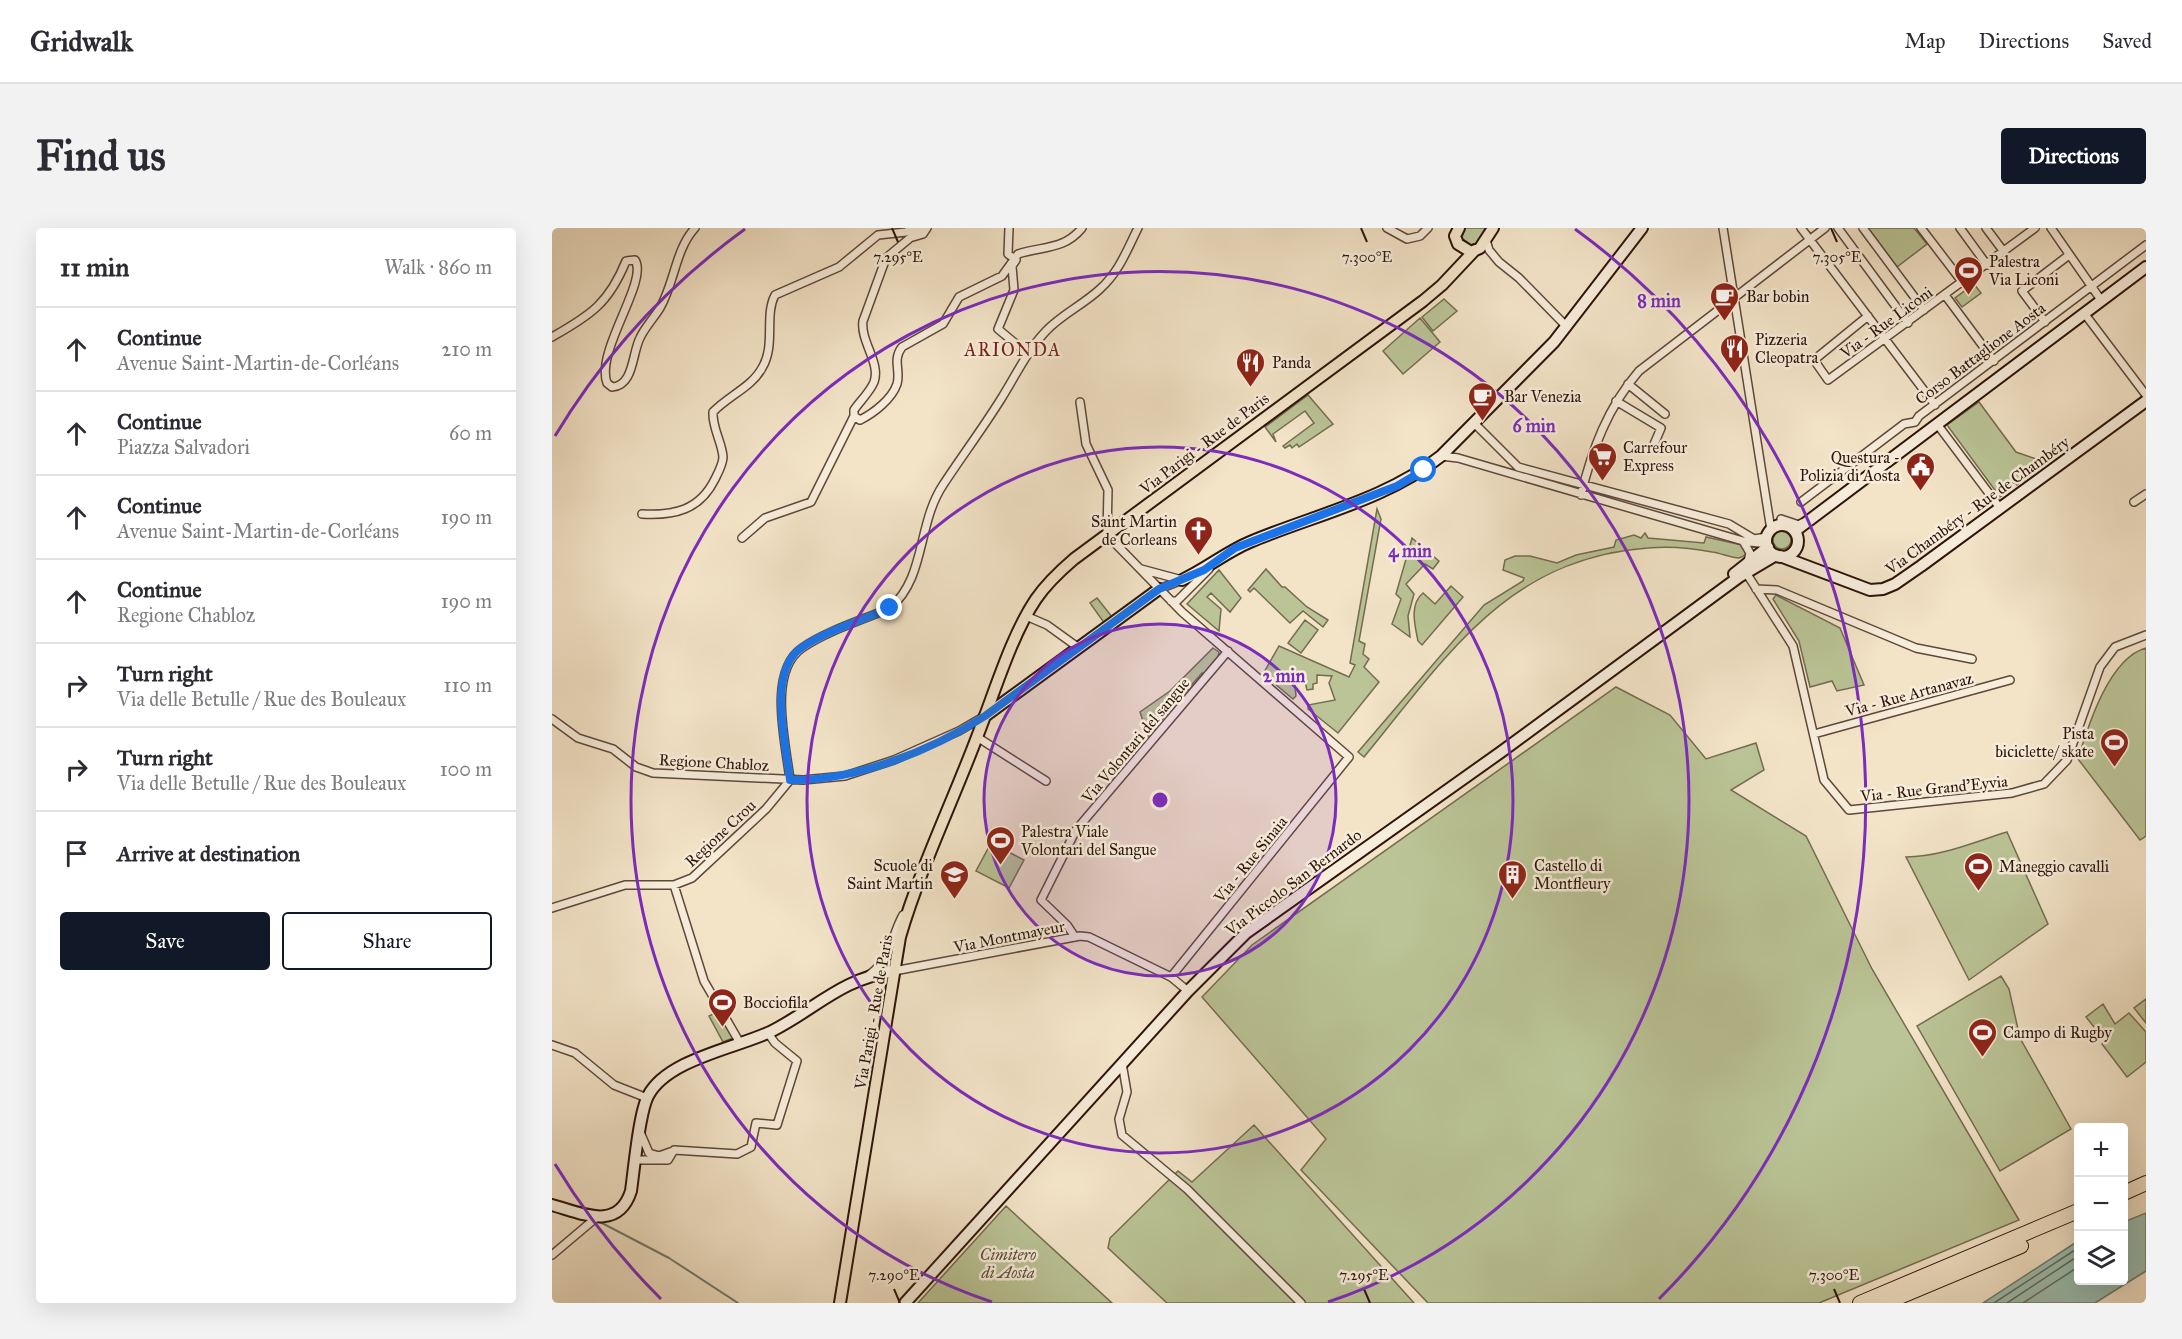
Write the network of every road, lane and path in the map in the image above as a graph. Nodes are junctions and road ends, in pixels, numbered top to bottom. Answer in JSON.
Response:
{"nodes":[{"id":1,"x":695,"y":228,"type":"edge"},
{"id":2,"x":913,"y":228,"type":"edge"},
{"id":3,"x":922,"y":228,"type":"edge"},
{"id":4,"x":927,"y":228,"type":"edge"},
{"id":5,"x":1009,"y":228,"type":"edge"},
{"id":6,"x":1082,"y":228,"type":"edge"},
{"id":7,"x":1138,"y":228,"type":"edge"},
{"id":8,"x":1387,"y":228,"type":"edge"},
{"id":9,"x":1428,"y":228,"type":"edge"},
{"id":10,"x":1459,"y":228,"type":"edge"},
{"id":11,"x":1493,"y":228,"type":"edge"},
{"id":12,"x":1642,"y":228,"type":"edge"},
{"id":13,"x":1723,"y":228,"type":"edge"},
{"id":14,"x":1801,"y":228,"type":"edge"},
{"id":15,"x":1825,"y":228,"type":"edge"},
{"id":16,"x":1838,"y":228,"type":"edge"},
{"id":17,"x":1863,"y":228,"type":"edge"},
{"id":18,"x":1921,"y":228,"type":"edge"},
{"id":19,"x":1960,"y":228,"type":"edge"},
{"id":20,"x":1986,"y":228,"type":"edge"},
{"id":21,"x":2051,"y":228,"type":"edge"},
{"id":22,"x":2030,"y":229,"type":"edge"},
{"id":23,"x":912,"y":237,"type":"junction"},
{"id":24,"x":1486,"y":239,"type":"junction"},
{"id":25,"x":1810,"y":240,"type":"junction"},
{"id":26,"x":1459,"y":245,"type":"junction"},
{"id":27,"x":2146,"y":245,"type":"edge"},
{"id":28,"x":1475,"y":251,"type":"junction"},
{"id":29,"x":2004,"y":252,"type":"junction"},
{"id":30,"x":2069,"y":255,"type":"junction"},
{"id":31,"x":1012,"y":257,"type":"junction"},
{"id":32,"x":1499,"y":262,"type":"junction"},
{"id":33,"x":1987,"y":265,"type":"junction"},
{"id":34,"x":2146,"y":267,"type":"edge"},
{"id":35,"x":1963,"y":283,"type":"junction"},
{"id":36,"x":2093,"y":286,"type":"junction"},
{"id":37,"x":1431,"y":293,"type":"junction"},
{"id":38,"x":1945,"y":295,"type":"junction"},
{"id":39,"x":1736,"y":298,"type":"junction"},
{"id":40,"x":2101,"y":300,"type":"junction"},
{"id":41,"x":1923,"y":310,"type":"junction"},
{"id":42,"x":2084,"y":313,"type":"junction"},
{"id":43,"x":1868,"y":316,"type":"junction"},
{"id":44,"x":1908,"y":322,"type":"junction"},
{"id":45,"x":2045,"y":322,"type":"junction"},
{"id":46,"x":1567,"y":327,"type":"junction"},
{"id":47,"x":552,"y":336,"type":"edge"},
{"id":48,"x":1885,"y":339,"type":"junction"},
{"id":49,"x":1028,"y":354,"type":"junction"},
{"id":50,"x":1994,"y":361,"type":"junction"},
{"id":51,"x":1628,"y":384,"type":"junction"},
{"id":52,"x":2146,"y":395,"type":"edge"},
{"id":53,"x":1616,"y":401,"type":"junction"},
{"id":54,"x":2146,"y":401,"type":"edge"},
{"id":55,"x":1080,"y":402,"type":"dead end"},
{"id":56,"x":1935,"y":405,"type":"junction"},
{"id":57,"x":1665,"y":414,"type":"dead end"},
{"id":58,"x":854,"y":416,"type":"junction"},
{"id":59,"x":1915,"y":422,"type":"junction"},
{"id":60,"x":1474,"y":423,"type":"junction"},
{"id":61,"x":1938,"y":424,"type":"junction"},
{"id":62,"x":1925,"y":434,"type":"junction"},
{"id":63,"x":1652,"y":449,"type":"dead end"},
{"id":64,"x":1441,"y":456,"type":"junction"},
{"id":65,"x":1583,"y":485,"type":"junction"},
{"id":66,"x":2146,"y":494,"type":"edge"},
{"id":67,"x":1581,"y":495,"type":"junction"},
{"id":68,"x":1768,"y":499,"type":"junction"},
{"id":69,"x":1801,"y":502,"type":"dead end"},
{"id":70,"x":2134,"y":502,"type":"dead end"},
{"id":71,"x":2000,"y":508,"type":"junction"},
{"id":72,"x":1825,"y":510,"type":"junction"},
{"id":73,"x":642,"y":513,"type":"dead end"},
{"id":74,"x":1781,"y":519,"type":"junction"},
{"id":75,"x":1793,"y":529,"type":"junction"},
{"id":76,"x":1107,"y":535,"type":"junction"},
{"id":77,"x":742,"y":538,"type":"dead end"},
{"id":78,"x":1743,"y":541,"type":"junction"},
{"id":79,"x":1767,"y":541,"type":"junction"},
{"id":80,"x":1778,"y":556,"type":"junction"},
{"id":81,"x":1748,"y":561,"type":"junction"},
{"id":82,"x":1214,"y":563,"type":"junction"},
{"id":83,"x":1139,"y":568,"type":"junction"},
{"id":84,"x":1744,"y":573,"type":"junction"},
{"id":85,"x":1182,"y":580,"type":"junction"},
{"id":86,"x":1754,"y":587,"type":"junction"},
{"id":87,"x":1159,"y":589,"type":"junction"},
{"id":88,"x":1180,"y":598,"type":"junction"},
{"id":89,"x":1171,"y":601,"type":"junction"},
{"id":90,"x":1706,"y":602,"type":"junction"},
{"id":91,"x":1182,"y":612,"type":"junction"},
{"id":92,"x":1026,"y":616,"type":"junction"},
{"id":93,"x":2146,"y":634,"type":"edge"},
{"id":94,"x":1079,"y":648,"type":"junction"},
{"id":95,"x":1228,"y":651,"type":"junction"},
{"id":96,"x":1972,"y":659,"type":"dead end"},
{"id":97,"x":2010,"y":680,"type":"dead end"},
{"id":98,"x":985,"y":716,"type":"junction"},
{"id":99,"x":552,"y":719,"type":"edge"},
{"id":100,"x":1814,"y":734,"type":"junction"},
{"id":101,"x":977,"y":737,"type":"junction"},
{"id":102,"x":790,"y":780,"type":"junction"},
{"id":103,"x":1046,"y":781,"type":"dead end"},
{"id":104,"x":674,"y":885,"type":"junction"},
{"id":105,"x":910,"y":902,"type":"junction"},
{"id":106,"x":552,"y":908,"type":"edge"},
{"id":107,"x":1075,"y":937,"type":"junction"},
{"id":108,"x":894,"y":971,"type":"junction"},
{"id":109,"x":869,"y":975,"type":"junction"},
{"id":110,"x":1171,"y":977,"type":"junction"},
{"id":111,"x":1188,"y":991,"type":"junction"},
{"id":112,"x":768,"y":1033,"type":"junction"},
{"id":113,"x":740,"y":1043,"type":"junction"},
{"id":114,"x":552,"y":1045,"type":"edge"},
{"id":115,"x":1122,"y":1063,"type":"junction"},
{"id":116,"x":647,"y":1098,"type":"junction"},
{"id":117,"x":640,"y":1132,"type":"junction"},
{"id":118,"x":675,"y":1150,"type":"junction"},
{"id":119,"x":636,"y":1160,"type":"junction"},
{"id":120,"x":2146,"y":1183,"type":"edge"},
{"id":121,"x":2128,"y":1191,"type":"edge"},
{"id":122,"x":2146,"y":1194,"type":"edge"},
{"id":123,"x":2128,"y":1201,"type":"edge"},
{"id":124,"x":552,"y":1205,"type":"edge"},
{"id":125,"x":2074,"y":1214,"type":"edge"},
{"id":126,"x":597,"y":1217,"type":"junction"},
{"id":127,"x":2074,"y":1224,"type":"edge"},
{"id":128,"x":552,"y":1255,"type":"edge"},
{"id":129,"x":840,"y":1303,"type":"edge"},
{"id":130,"x":905,"y":1303,"type":"edge"},
{"id":131,"x":1300,"y":1303,"type":"edge"},
{"id":132,"x":1860,"y":1303,"type":"edge"},
{"id":133,"x":1885,"y":1303,"type":"edge"}],
"edges":[{"from":1,"to":47,"type":"street"},
{"from":2,"to":73,"type":"street"},
{"from":3,"to":23,"type":"street"},
{"from":4,"to":23,"type":"street"},
{"from":5,"to":31,"type":"street"},
{"from":6,"to":31,"type":"street"},
{"from":7,"to":49,"type":"street"},
{"from":8,"to":9,"type":"street"},
{"from":10,"to":26,"type":"main road","name":"Via Parigi - Rue de Paris"},
{"from":11,"to":24,"type":"main road","name":"Via Parigi - Rue de Paris"},
{"from":12,"to":46,"type":"street"},
{"from":13,"to":39,"type":"street"},
{"from":14,"to":25,"type":"street"},
{"from":15,"to":25,"type":"street"},
{"from":16,"to":44,"type":"street"},
{"from":17,"to":41,"type":"street"},
{"from":18,"to":35,"type":"street"},
{"from":19,"to":33,"type":"street"},
{"from":20,"to":29,"type":"street"},
{"from":21,"to":30,"type":"street"},
{"from":22,"to":29,"type":"street","name":"Via - Rue Liconi"},
{"from":23,"to":58,"type":"street"},
{"from":24,"to":28,"type":"main road","name":"Via Parigi - Rue de Paris"},
{"from":24,"to":32,"type":"street"},
{"from":25,"to":39,"type":"street"},
{"from":25,"to":43,"type":"street"},
{"from":26,"to":28,"type":"main road"},
{"from":26,"to":37,"type":"main road","name":"Via Parigi - Rue de Paris"},
{"from":27,"to":36,"type":"street","name":"Corso Battaglione Aosta"},
{"from":28,"to":32,"type":"street"},
{"from":28,"to":37,"type":"main road","name":"Via Parigi - Rue de Paris"},
{"from":29,"to":33,"type":"street","name":"Via - Rue Liconi"},
{"from":30,"to":36,"type":"street"},
{"from":30,"to":45,"type":"street"},
{"from":31,"to":49,"type":"street"},
{"from":31,"to":58,"type":"street"},
{"from":32,"to":46,"type":"street"},
{"from":33,"to":35,"type":"street","name":"Via - Rue Liconi"},
{"from":34,"to":40,"type":"street","name":"Corso Battaglione Aosta"},
{"from":35,"to":38,"type":"street","name":"Via - Rue Liconi"},
{"from":36,"to":40,"type":"street"},
{"from":36,"to":45,"type":"street","name":"Corso Battaglione Aosta"},
{"from":37,"to":76,"type":"main road","name":"Via Parigi - Rue de Paris"},
{"from":38,"to":41,"type":"street","name":"Via - Rue Liconi"},
{"from":38,"to":50,"type":"street"},
{"from":39,"to":51,"type":"street"},
{"from":39,"to":68,"type":"street"},
{"from":40,"to":42,"type":"street","name":"Corso Battaglione Aosta"},
{"from":41,"to":44,"type":"street","name":"Via - Rue Liconi"},
{"from":42,"to":52,"type":"street"},
{"from":42,"to":61,"type":"street","name":"Corso Battaglione Aosta"},
{"from":43,"to":48,"type":"street"},
{"from":43,"to":48,"type":"street","name":"Via - Rue Liconi"},
{"from":44,"to":48,"type":"street","name":"Via - Rue Liconi"},
{"from":45,"to":50,"type":"street","name":"Corso Battaglione Aosta"},
{"from":46,"to":60,"type":"street"},
{"from":48,"to":56,"type":"street"},
{"from":49,"to":102,"type":"street"},
{"from":50,"to":56,"type":"street","name":"Corso Battaglione Aosta"},
{"from":51,"to":53,"type":"street"},
{"from":51,"to":57,"type":"street"},
{"from":53,"to":63,"type":"street"},
{"from":53,"to":65,"type":"street"},
{"from":54,"to":71,"type":"street","name":"Via Chambéry - Rue de Chambéry"},
{"from":55,"to":76,"type":"street"},
{"from":56,"to":59,"type":"street","name":"Corso Battaglione Aosta"},
{"from":58,"to":77,"type":"street"},
{"from":59,"to":62,"type":"street"},
{"from":59,"to":69,"type":"street","name":"Corso Battaglione Aosta"},
{"from":60,"to":64,"type":"street"},
{"from":60,"to":65,"type":"street"},
{"from":61,"to":62,"type":"street","name":"Corso Battaglione Aosta"},
{"from":61,"to":71,"type":"street"},
{"from":62,"to":72,"type":"street","name":"Corso Battaglione Aosta"},
{"from":64,"to":67,"type":"street"},
{"from":64,"to":82,"type":"street"},
{"from":65,"to":67,"type":"street"},
{"from":65,"to":79,"type":"street"},
{"from":66,"to":70,"type":"street"},
{"from":67,"to":78,"type":"street"},
{"from":68,"to":74,"type":"street"},
{"from":68,"to":79,"type":"street"},
{"from":71,"to":80,"type":"street","name":"Via Chambéry - Rue de Chambéry"},
{"from":72,"to":74,"type":"street","name":"Corso Battaglione Aosta"},
{"from":72,"to":75,"type":"street","name":"Corso Battaglione Aosta"},
{"from":74,"to":75,"type":"street"},
{"from":75,"to":79,"type":"street"},
{"from":75,"to":80,"type":"street"},
{"from":76,"to":83,"type":"street"},
{"from":76,"to":92,"type":"main road","name":"Via Parigi - Rue de Paris"},
{"from":78,"to":79,"type":"street"},
{"from":78,"to":81,"type":"street"},
{"from":79,"to":80,"type":"street"},
{"from":79,"to":81,"type":"street","name":"Via Piccolo San Bernardo"},
{"from":79,"to":84,"type":"street","name":"Via Piccolo San Bernardo"},
{"from":80,"to":84,"type":"street","name":"Via Piccolo San Bernardo"},
{"from":81,"to":90,"type":"street","name":"Via Piccolo San Bernardo"},
{"from":82,"to":85,"type":"street"},
{"from":82,"to":88,"type":"street"},
{"from":83,"to":85,"type":"street"},
{"from":83,"to":87,"type":"street"},
{"from":84,"to":86,"type":"street","name":"Via - Rue Grand'Eyvia"},
{"from":84,"to":90,"type":"street","name":"Via Piccolo San Bernardo"},
{"from":85,"to":87,"type":"street"},
{"from":85,"to":88,"type":"street"},
{"from":86,"to":90,"type":"street","name":"Via Piccolo San Bernardo"},
{"from":86,"to":96,"type":"street","name":"Via Piccolo San Bernardo"},
{"from":86,"to":100,"type":"street","name":"Via - Rue Grand'Eyvia"},
{"from":87,"to":89,"type":"street"},
{"from":87,"to":94,"type":"street"},
{"from":88,"to":89,"type":"street"},
{"from":88,"to":91,"type":"street"},
{"from":89,"to":91,"type":"street"},
{"from":90,"to":111,"type":"street","name":"Via Piccolo San Bernardo"},
{"from":91,"to":95,"type":"street"},
{"from":92,"to":94,"type":"street"},
{"from":92,"to":98,"type":"main road","name":"Via Parigi - Rue de Paris"},
{"from":93,"to":100,"type":"street","name":"Via - Rue Grand'Eyvia"},
{"from":94,"to":98,"type":"street"},
{"from":95,"to":107,"type":"street","name":"Via Volontari del sangue"},
{"from":95,"to":110,"type":"street","name":"Via - Rue Sinaia"},
{"from":97,"to":100,"type":"street","name":"Via - Rue Artanavaz"},
{"from":98,"to":101,"type":"main road","name":"Via Parigi - Rue de Paris"},
{"from":98,"to":102,"type":"street","name":"Regione Chabloz"},
{"from":99,"to":102,"type":"street","name":"Regione Chabloz"},
{"from":101,"to":103,"type":"street"},
{"from":101,"to":105,"type":"main road","name":"Via Parigi - Rue de Paris"},
{"from":102,"to":104,"type":"street","name":"Regione Crou"},
{"from":104,"to":106,"type":"street","name":"Regione Crou"},
{"from":104,"to":113,"type":"street"},
{"from":105,"to":108,"type":"main road","name":"Via Parigi - Rue de Paris"},
{"from":105,"to":109,"type":"street"},
{"from":107,"to":108,"type":"street","name":"Via Montmayeur"},
{"from":107,"to":110,"type":"street","name":"Via Montmayeur"},
{"from":108,"to":109,"type":"street"},
{"from":108,"to":129,"type":"main road","name":"Via Parigi - Rue de Paris"},
{"from":109,"to":112,"type":"street"},
{"from":110,"to":111,"type":"street","name":"Via Montmayeur"},
{"from":111,"to":115,"type":"street","name":"Via Piccolo San Bernardo"},
{"from":112,"to":113,"type":"street"},
{"from":112,"to":118,"type":"street"},
{"from":113,"to":116,"type":"street"},
{"from":114,"to":116,"type":"street"},
{"from":115,"to":130,"type":"street","name":"Via Piccolo San Bernardo"},
{"from":115,"to":131,"type":"street"},
{"from":116,"to":117,"type":"street"},
{"from":117,"to":118,"type":"street"},
{"from":117,"to":119,"type":"street"},
{"from":118,"to":119,"type":"street"},
{"from":119,"to":126,"type":"street"},
{"from":120,"to":121,"type":"highway"},
{"from":122,"to":123,"type":"highway"},
{"from":124,"to":126,"type":"street"},
{"from":125,"to":132,"type":"highway"},
{"from":126,"to":128,"type":"street"},
{"from":127,"to":133,"type":"highway"}]}
